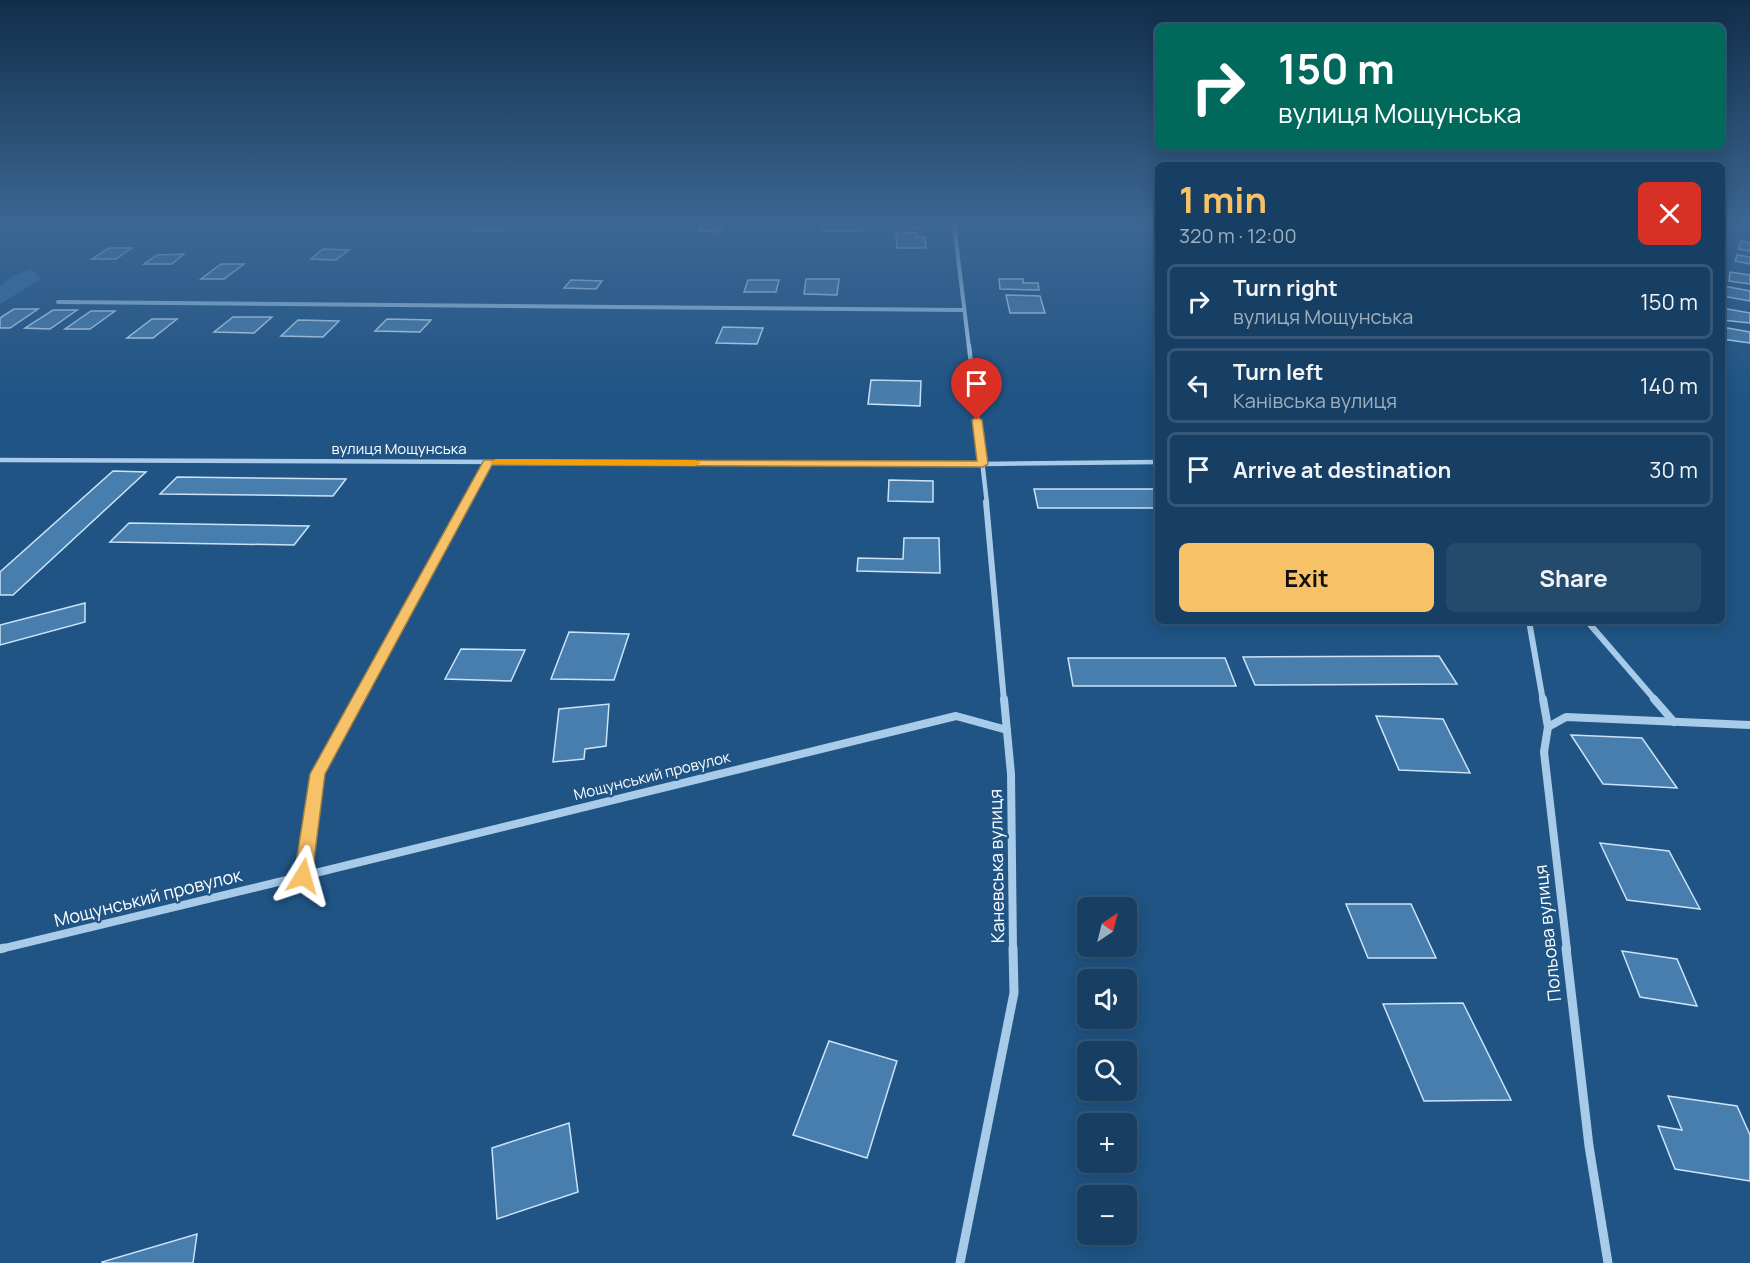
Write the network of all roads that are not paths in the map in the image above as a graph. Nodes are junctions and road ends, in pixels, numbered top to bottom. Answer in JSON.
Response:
{"nodes":[{"id":1,"x":960,"y":283,"type":"edge"},
{"id":2,"x":58,"y":302,"type":"dead end"},
{"id":3,"x":963,"y":310,"type":"junction"},
{"id":4,"x":0,"y":460,"type":"edge"},
{"id":5,"x":488,"y":462,"type":"junction"},
{"id":6,"x":1155,"y":462,"type":"edge"},
{"id":7,"x":983,"y":464,"type":"junction"},
{"id":8,"x":1530,"y":624,"type":"edge"},
{"id":9,"x":1590,"y":624,"type":"edge"},
{"id":10,"x":1674,"y":722,"type":"junction"},
{"id":11,"x":1750,"y":725,"type":"edge"},
{"id":12,"x":1548,"y":727,"type":"junction"},
{"id":13,"x":1007,"y":730,"type":"junction"},
{"id":14,"x":303,"y":876,"type":"junction"},
{"id":15,"x":0,"y":949,"type":"edge"},
{"id":16,"x":960,"y":1263,"type":"edge"},
{"id":17,"x":1608,"y":1263,"type":"edge"}],
"edges":[{"from":1,"to":3,"type":"street","name":"Каневська вулиця"},
{"from":2,"to":3,"type":"street"},
{"from":3,"to":7,"type":"street","name":"Каневська вулиця"},
{"from":4,"to":5,"type":"street","name":"вулиця Мощунська"},
{"from":5,"to":7,"type":"street","name":"вулиця Мощунська"},
{"from":5,"to":14,"type":"street"},
{"from":6,"to":7,"type":"street","name":"вулиця Мощунська"},
{"from":7,"to":13,"type":"street","name":"Каневська вулиця"},
{"from":8,"to":12,"type":"street","name":"Польова вулиця"},
{"from":9,"to":10,"type":"street"},
{"from":10,"to":11,"type":"street"},
{"from":10,"to":12,"type":"street"},
{"from":12,"to":17,"type":"street","name":"Польова вулиця"},
{"from":13,"to":14,"type":"street","name":"Мощунський провулок"},
{"from":13,"to":16,"type":"street","name":"Каневська вулиця"},
{"from":14,"to":15,"type":"street","name":"Мощунський провулок"}]}
